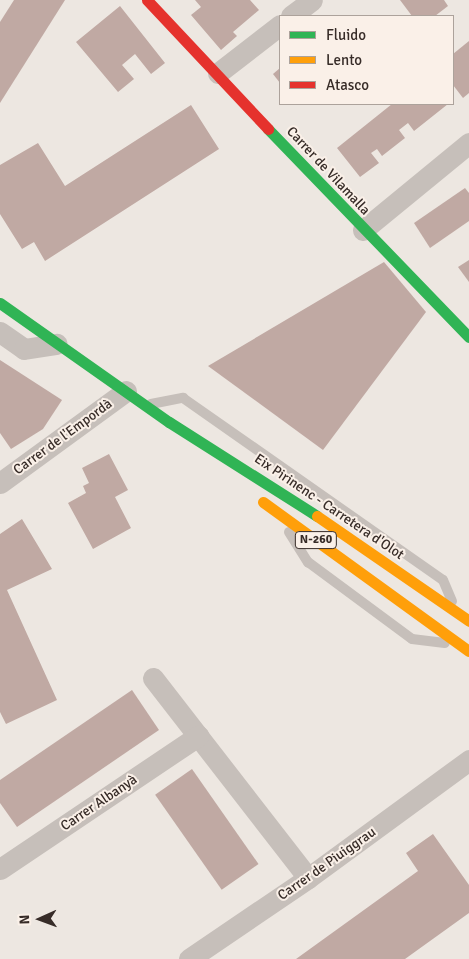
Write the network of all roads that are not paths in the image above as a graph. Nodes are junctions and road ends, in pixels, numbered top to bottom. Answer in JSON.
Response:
{"nodes":[{"id":1,"x":147,"y":0,"type":"edge"},
{"id":2,"x":312,"y":0,"type":"edge"},
{"id":3,"x":292,"y":15,"type":"edge"},
{"id":4,"x":279,"y":25,"type":"edge"},
{"id":5,"x":218,"y":73,"type":"junction"},
{"id":6,"x":469,"y":143,"type":"edge"},
{"id":7,"x":363,"y":230,"type":"junction"},
{"id":8,"x":0,"y":303,"type":"edge"},
{"id":9,"x":0,"y":332,"type":"edge"},
{"id":10,"x":469,"y":337,"type":"edge"},
{"id":11,"x":57,"y":344,"type":"junction"},
{"id":12,"x":126,"y":392,"type":"junction"},
{"id":13,"x":146,"y":405,"type":"junction"},
{"id":14,"x":169,"y":422,"type":"junction"},
{"id":15,"x":232,"y":477,"type":"dead end"},
{"id":16,"x":0,"y":482,"type":"edge"},
{"id":17,"x":254,"y":495,"type":"dead end"},
{"id":18,"x":277,"y":512,"type":"junction"},
{"id":19,"x":458,"y":613,"type":"junction"},
{"id":20,"x":469,"y":621,"type":"edge"},
{"id":21,"x":464,"y":648,"type":"edge"},
{"id":22,"x":153,"y":678,"type":"dead end"},
{"id":23,"x":198,"y":736,"type":"junction"},
{"id":24,"x":467,"y":764,"type":"edge"},
{"id":25,"x":0,"y":869,"type":"edge"},
{"id":26,"x":308,"y":878,"type":"junction"},
{"id":27,"x":189,"y":959,"type":"edge"}],
"edges":[{"from":1,"to":5,"type":"main road","name":"Carrer de Vilamalla"},
{"from":2,"to":3,"type":"street"},
{"from":4,"to":5,"type":"street"},
{"from":5,"to":7,"type":"main road","name":"Carrer de Vilamalla"},
{"from":6,"to":7,"type":"street"},
{"from":7,"to":10,"type":"main road","name":"Carrer de Vilamalla"},
{"from":8,"to":11,"type":"main road","name":"Eix Pirinenc - Carretera d'Olot","number":"N-260"},
{"from":9,"to":11,"type":"street"},
{"from":11,"to":12,"type":"main road","name":"Eix Pirinenc - Carretera d'Olot","number":"N-260"},
{"from":12,"to":13,"type":"main road","name":"Eix Pirinenc - Carretera d'Olot","number":"N-260"},
{"from":12,"to":16,"type":"street","name":"Carrer de l'Empordà"},
{"from":13,"to":14,"type":"main road","name":"Eix Pirinenc - Carretera d'Olot","number":"N-260"},
{"from":13,"to":19,"type":"lane"},
{"from":14,"to":15,"type":"main road","name":"Eix Pirinenc - Carretera d'Olot","number":"N-260"},
{"from":14,"to":19,"type":"main road","name":"Eix Pirinenc - Carretera d'Olot","number":"N-260"},
{"from":17,"to":18,"type":"main road","number":"N-260"},
{"from":18,"to":21,"type":"main road","number":"N-260"},
{"from":18,"to":21,"type":"lane"},
{"from":19,"to":20,"type":"main road","name":"Eix Pirinenc - Carretera d'Olot","number":"N-260"},
{"from":22,"to":23,"type":"street"},
{"from":23,"to":25,"type":"street","name":"Carrer Albanyà"},
{"from":23,"to":26,"type":"street"},
{"from":24,"to":26,"type":"street","name":"Carrer de Piuiggrau"},
{"from":26,"to":27,"type":"street","name":"Carrer de Piuiggrau"}]}
